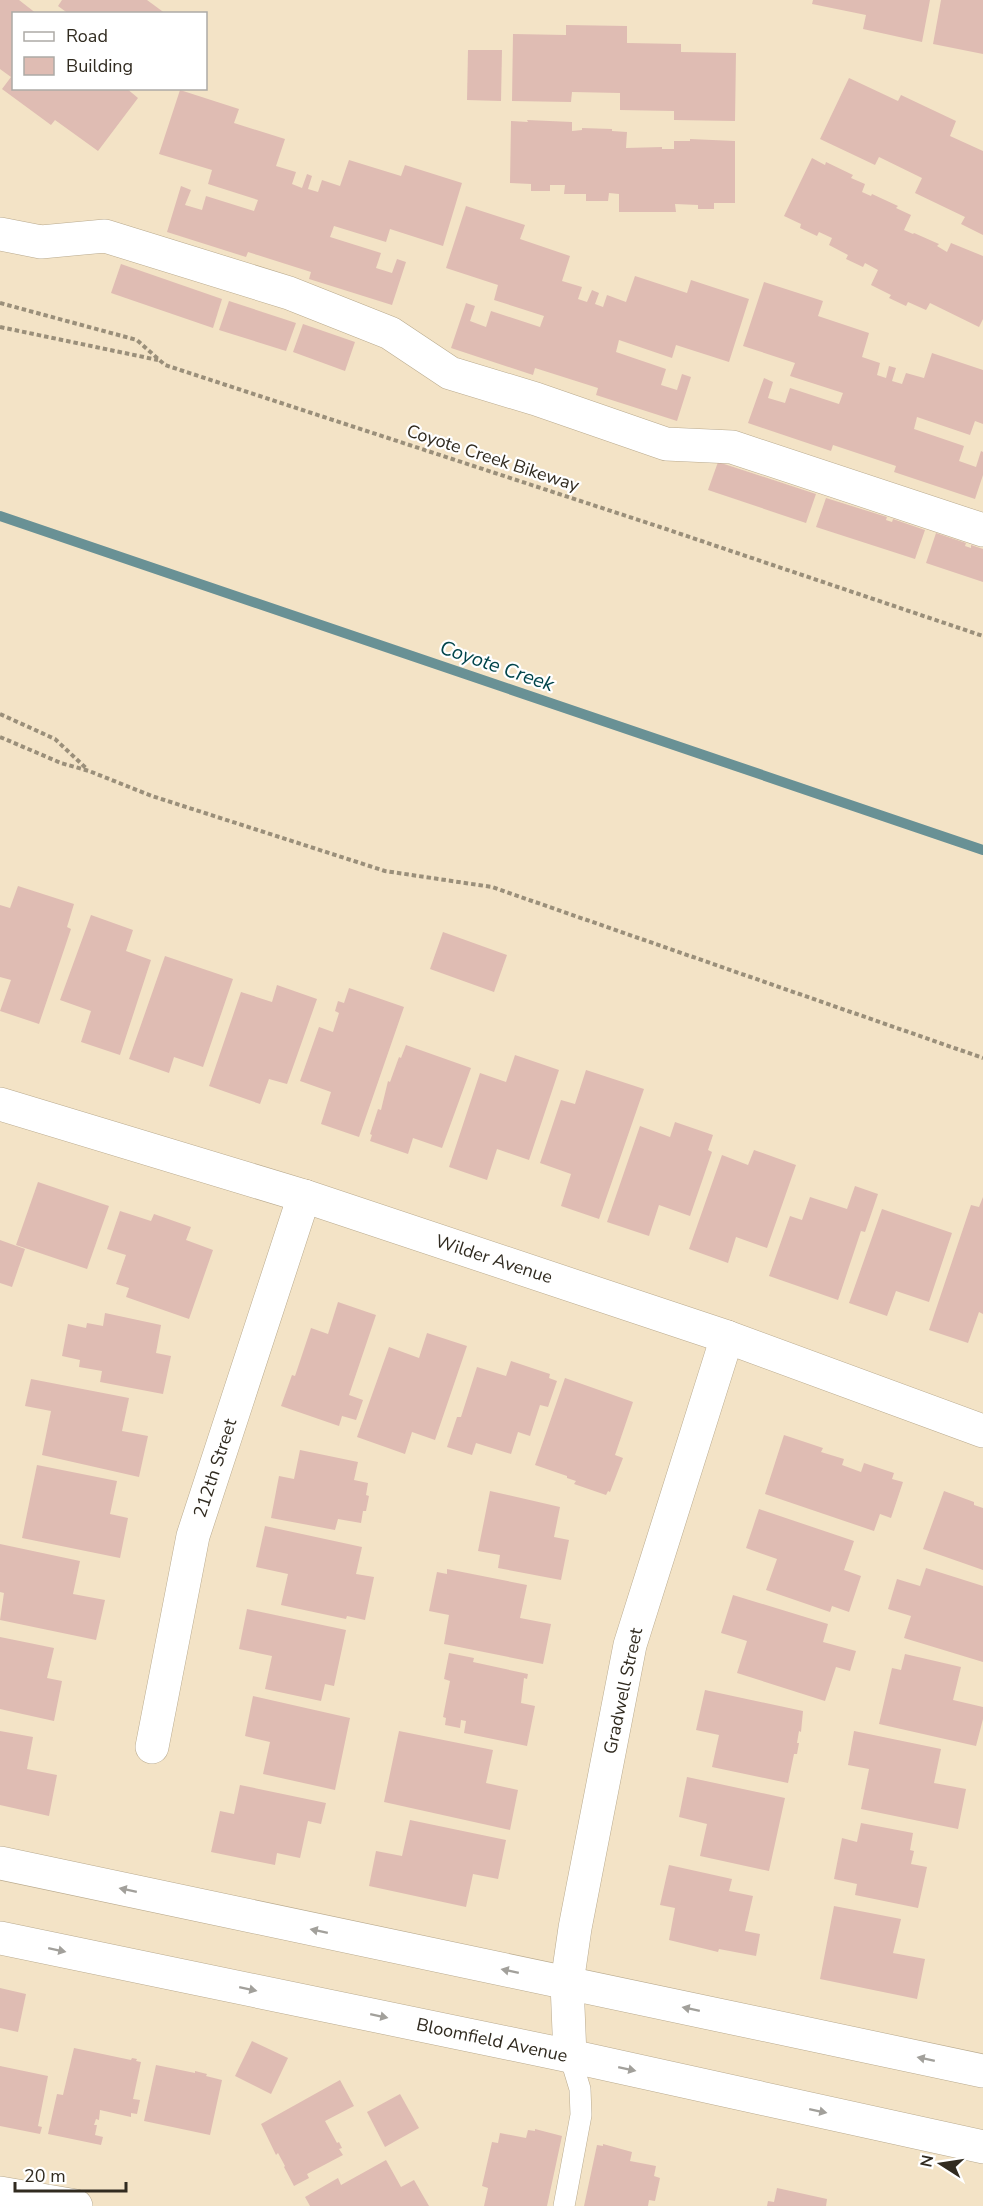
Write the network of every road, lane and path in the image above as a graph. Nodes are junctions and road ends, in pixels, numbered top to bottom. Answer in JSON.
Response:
{"nodes":[{"id":1,"x":0,"y":234,"type":"edge"},
{"id":2,"x":0,"y":303,"type":"edge"},
{"id":3,"x":0,"y":327,"type":"edge"},
{"id":4,"x":160,"y":360,"type":"junction"},
{"id":5,"x":983,"y":530,"type":"edge"},
{"id":6,"x":983,"y":636,"type":"edge"},
{"id":7,"x":0,"y":714,"type":"edge"},
{"id":8,"x":0,"y":737,"type":"edge"},
{"id":9,"x":89,"y":771,"type":"junction"},
{"id":10,"x":983,"y":1058,"type":"edge"},
{"id":11,"x":0,"y":1104,"type":"edge"},
{"id":12,"x":304,"y":1196,"type":"junction"},
{"id":13,"x":727,"y":1336,"type":"junction"},
{"id":14,"x":983,"y":1431,"type":"edge"},
{"id":15,"x":152,"y":1747,"type":"dead end"},
{"id":16,"x":0,"y":1863,"type":"edge"},
{"id":17,"x":0,"y":1938,"type":"edge"},
{"id":18,"x":567,"y":1983,"type":"junction"},
{"id":19,"x":570,"y":2056,"type":"junction"},
{"id":20,"x":983,"y":2072,"type":"edge"},
{"id":21,"x":983,"y":2147,"type":"edge"},
{"id":22,"x":0,"y":2193,"type":"edge"},
{"id":23,"x":76,"y":2206,"type":"edge"},
{"id":24,"x":564,"y":2206,"type":"edge"}],
"edges":[{"from":1,"to":5,"type":"street"},
{"from":2,"to":4,"type":"path","name":"Coyote Creek Bikeway"},
{"from":3,"to":4,"type":"path"},
{"from":4,"to":6,"type":"path","name":"Coyote Creek Bikeway"},
{"from":7,"to":9,"type":"path"},
{"from":8,"to":9,"type":"path"},
{"from":9,"to":10,"type":"path"},
{"from":11,"to":12,"type":"street","name":"Wilder Avenue"},
{"from":12,"to":13,"type":"street","name":"Wilder Avenue"},
{"from":12,"to":15,"type":"street","name":"212th Street"},
{"from":13,"to":14,"type":"street","name":"Wilder Avenue"},
{"from":13,"to":18,"type":"street","name":"Gradwell Street"},
{"from":18,"to":16,"type":"street","one_way":true},
{"from":17,"to":19,"type":"street","name":"Bloomfield Avenue","one_way":true},
{"from":18,"to":19,"type":"street","name":"Gradwell Street"},
{"from":20,"to":18,"type":"street","one_way":true},
{"from":19,"to":21,"type":"street","name":"Bloomfield Avenue","one_way":true},
{"from":19,"to":24,"type":"lane"},
{"from":22,"to":23,"type":"street"}]}
